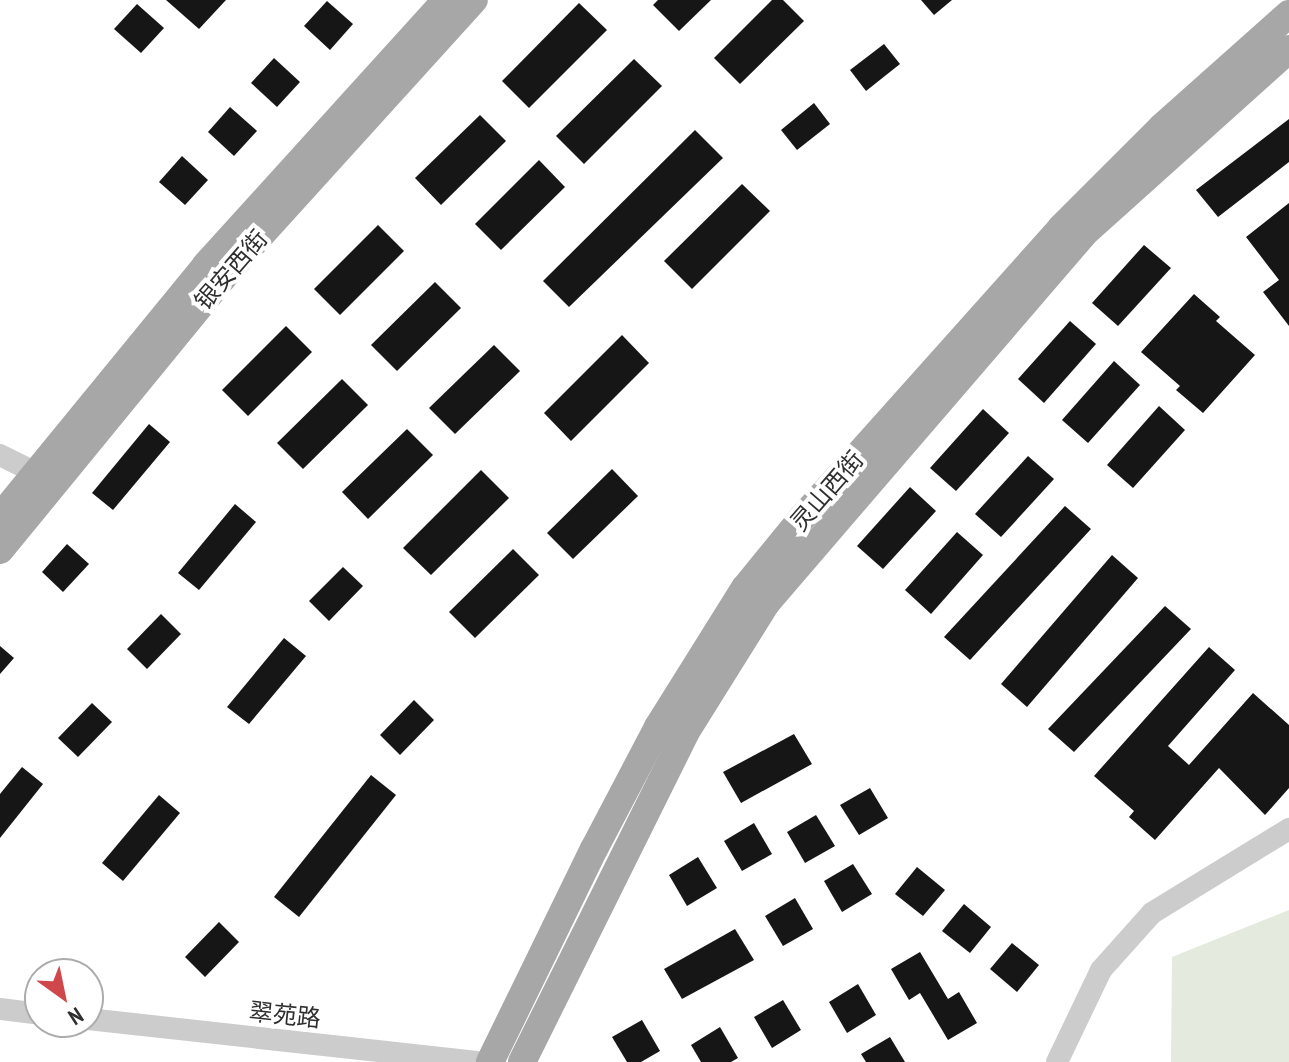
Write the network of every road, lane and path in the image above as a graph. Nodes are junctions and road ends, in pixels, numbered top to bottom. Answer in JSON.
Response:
{"nodes":[{"id":1,"x":446,"y":0,"type":"edge"},
{"id":2,"x":474,"y":0,"type":"edge"},
{"id":3,"x":1289,"y":14,"type":"edge"},
{"id":4,"x":1289,"y":49,"type":"edge"},
{"id":5,"x":0,"y":455,"type":"edge"},
{"id":6,"x":36,"y":473,"type":"junction"},
{"id":7,"x":0,"y":517,"type":"edge"},
{"id":8,"x":0,"y":550,"type":"edge"},
{"id":9,"x":1289,"y":829,"type":"edge"},
{"id":10,"x":0,"y":1009,"type":"edge"},
{"id":11,"x":24,"y":1012,"type":"edge"},
{"id":12,"x":104,"y":1021,"type":"edge"},
{"id":13,"x":477,"y":1062,"type":"edge"},
{"id":14,"x":490,"y":1062,"type":"edge"},
{"id":15,"x":522,"y":1062,"type":"edge"},
{"id":16,"x":1057,"y":1062,"type":"edge"}],
"edges":[{"from":1,"to":6,"type":"main road","name":"银安西街"},
{"from":2,"to":8,"type":"main road","name":"银安西街"},
{"from":3,"to":14,"type":"main road","name":"灵山西街"},
{"from":4,"to":15,"type":"main road","name":"灵山西街"},
{"from":5,"to":6,"type":"street"},
{"from":6,"to":7,"type":"main road","name":"银安西街"},
{"from":9,"to":16,"type":"street"},
{"from":10,"to":11,"type":"street"},
{"from":12,"to":13,"type":"street","name":"翠苑路"}]}
